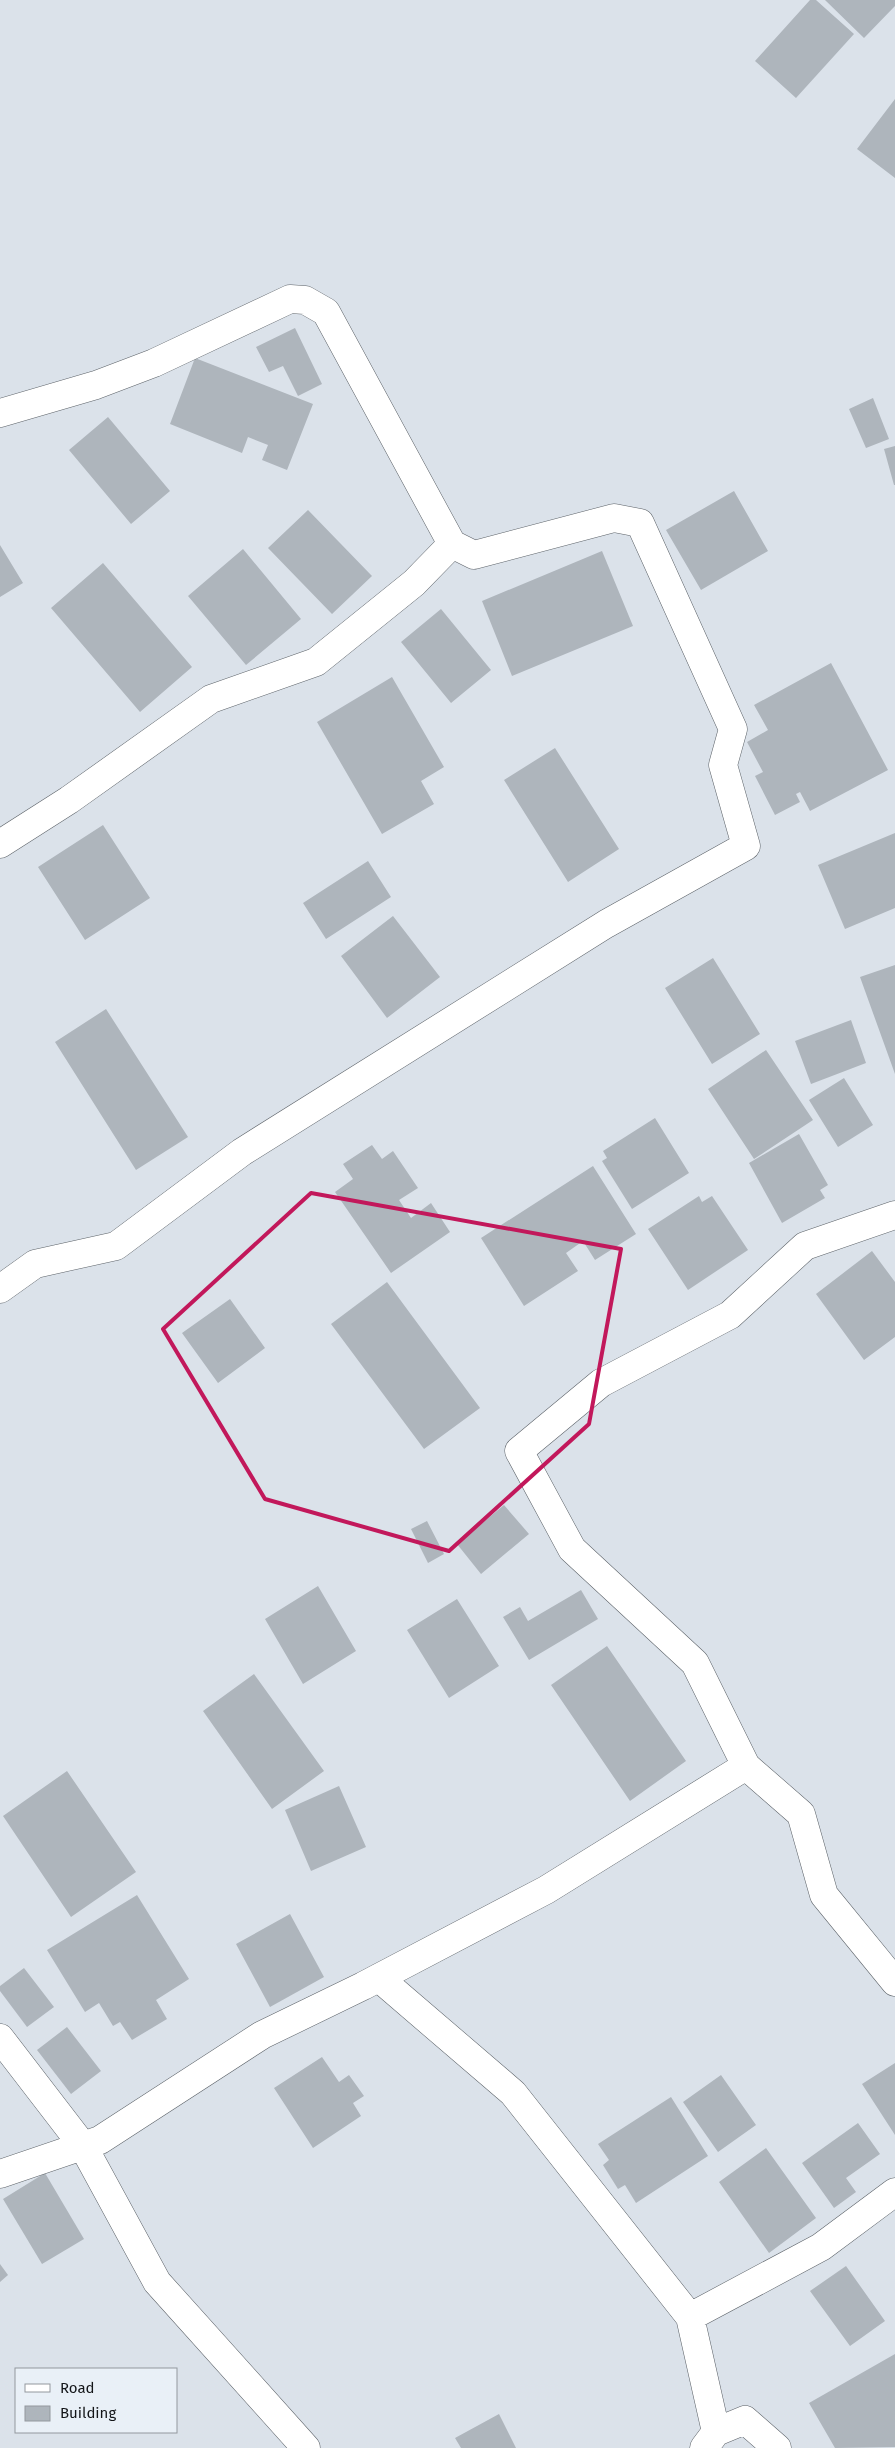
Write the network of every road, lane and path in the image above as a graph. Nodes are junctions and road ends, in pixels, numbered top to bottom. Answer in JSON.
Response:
{"nodes":[{"id":1,"x":0,"y":413,"type":"edge"},
{"id":2,"x":452,"y":544,"type":"junction"},
{"id":3,"x":0,"y":844,"type":"edge"},
{"id":4,"x":895,"y":1215,"type":"edge"},
{"id":5,"x":0,"y":1289,"type":"edge"},
{"id":6,"x":746,"y":1766,"type":"junction"},
{"id":7,"x":379,"y":1978,"type":"junction"},
{"id":8,"x":895,"y":1982,"type":"edge"},
{"id":9,"x":0,"y":2038,"type":"edge"},
{"id":10,"x":83,"y":2146,"type":"junction"},
{"id":11,"x":0,"y":2174,"type":"edge"},
{"id":12,"x":895,"y":2192,"type":"edge"},
{"id":13,"x":690,"y":2317,"type":"junction"},
{"id":14,"x":710,"y":2440,"type":"edge"},
{"id":15,"x":306,"y":2448,"type":"edge"},
{"id":16,"x":777,"y":2448,"type":"edge"}],
"edges":[{"from":1,"to":2,"type":"street"},
{"from":2,"to":3,"type":"street"},
{"from":2,"to":5,"type":"street"},
{"from":4,"to":6,"type":"street"},
{"from":6,"to":7,"type":"street"},
{"from":6,"to":8,"type":"street"},
{"from":7,"to":10,"type":"street"},
{"from":7,"to":13,"type":"street"},
{"from":9,"to":10,"type":"street"},
{"from":10,"to":11,"type":"street"},
{"from":10,"to":15,"type":"street"},
{"from":12,"to":13,"type":"street"},
{"from":13,"to":14,"type":"street"},
{"from":14,"to":16,"type":"street"}]}
